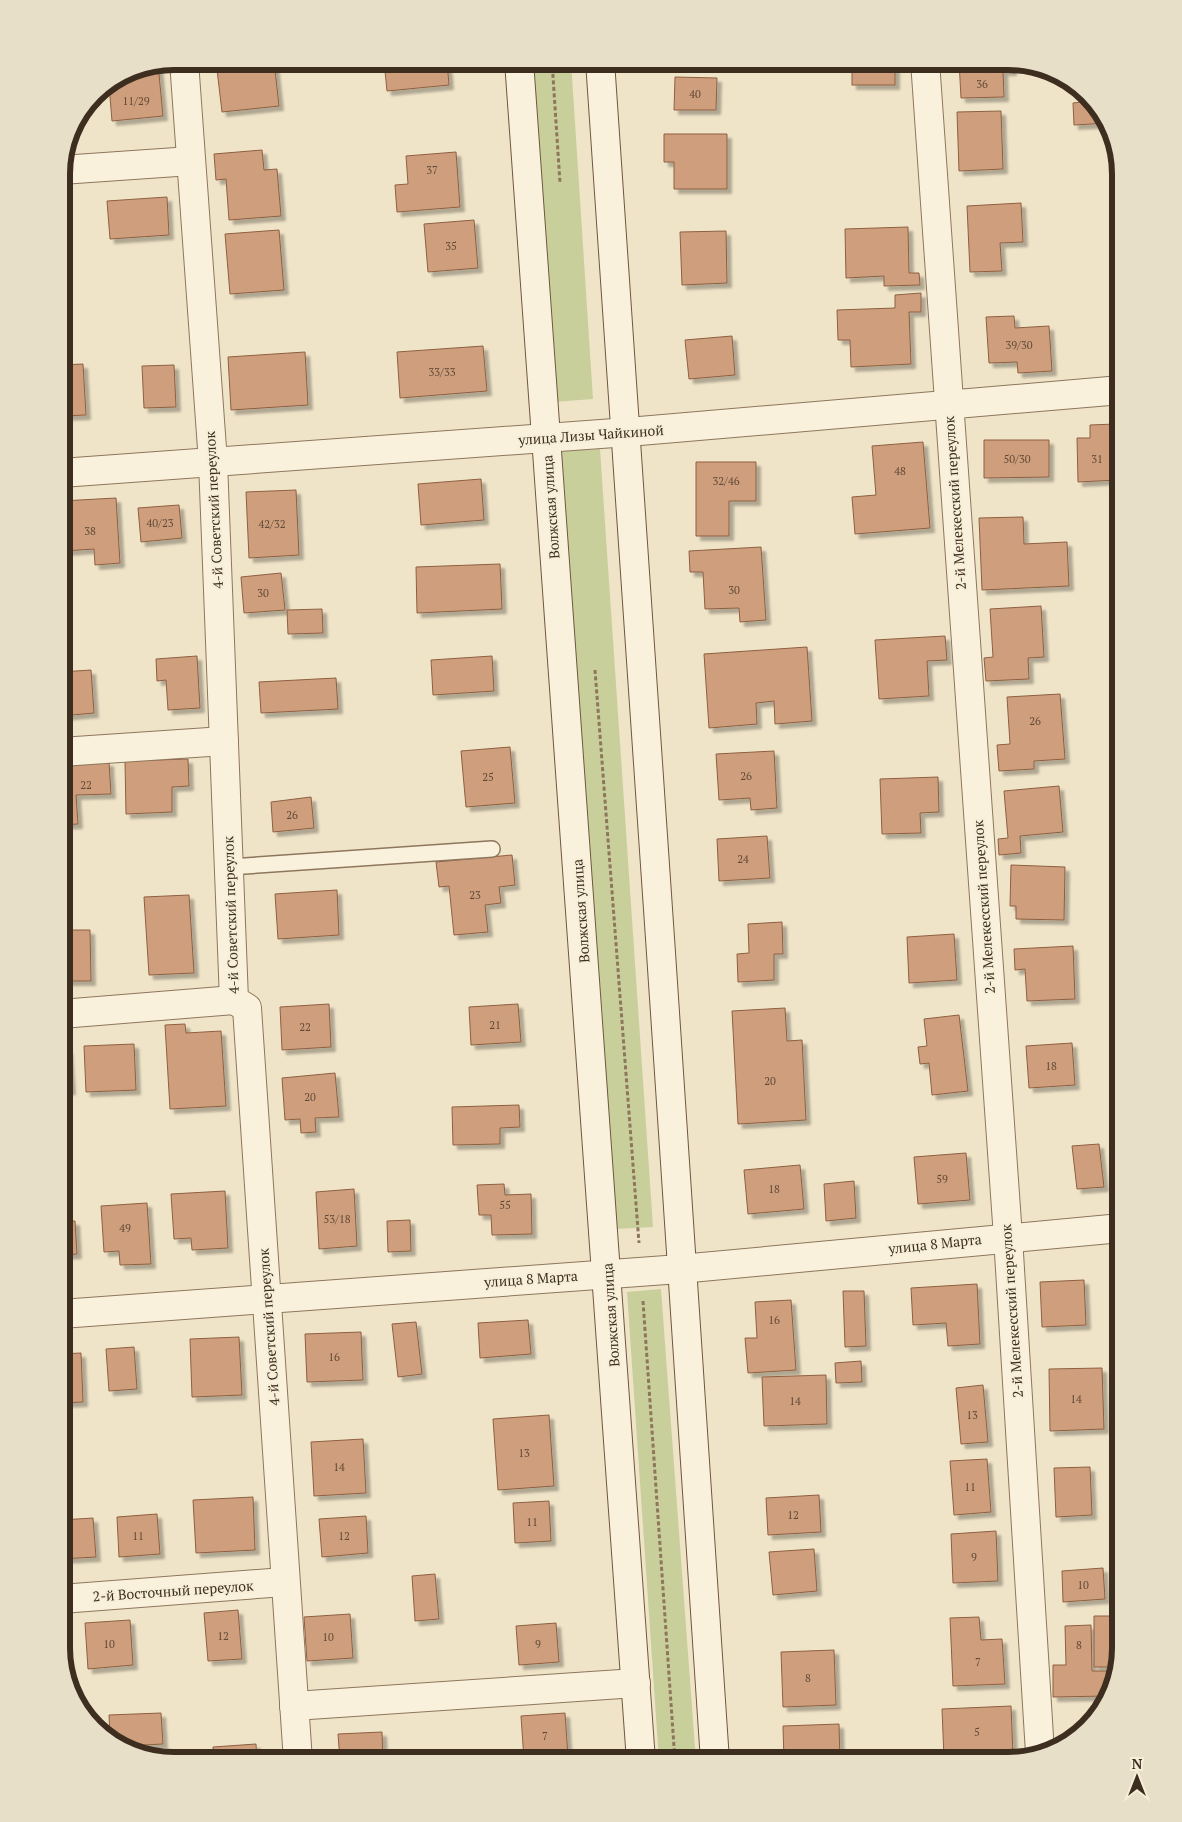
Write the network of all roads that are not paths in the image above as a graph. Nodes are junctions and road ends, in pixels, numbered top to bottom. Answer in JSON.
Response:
{"nodes":[{"id":1,"x":185,"y":70,"type":"edge"},
{"id":2,"x":520,"y":70,"type":"edge"},
{"id":3,"x":601,"y":70,"type":"edge"},
{"id":4,"x":926,"y":70,"type":"edge"},
{"id":5,"x":191,"y":161,"type":"junction"},
{"id":6,"x":70,"y":169,"type":"edge"},
{"id":7,"x":1112,"y":391,"type":"edge"},
{"id":8,"x":948,"y":405,"type":"junction"},
{"id":9,"x":628,"y":432,"type":"junction"},
{"id":10,"x":546,"y":438,"type":"junction"},
{"id":11,"x":213,"y":462,"type":"junction"},
{"id":12,"x":70,"y":472,"type":"edge"},
{"id":13,"x":224,"y":741,"type":"junction"},
{"id":14,"x":70,"y":751,"type":"edge"},
{"id":15,"x":492,"y":849,"type":"dead end"},
{"id":16,"x":230,"y":867,"type":"junction"},
{"id":17,"x":234,"y":1000,"type":"junction"},
{"id":18,"x":70,"y":1013,"type":"edge"},
{"id":19,"x":1112,"y":1229,"type":"edge"},
{"id":20,"x":1008,"y":1237,"type":"junction"},
{"id":21,"x":680,"y":1269,"type":"junction"},
{"id":22,"x":608,"y":1273,"type":"junction"},
{"id":23,"x":268,"y":1299,"type":"junction"},
{"id":24,"x":70,"y":1313,"type":"edge"},
{"id":25,"x":284,"y":1582,"type":"junction"},
{"id":26,"x":70,"y":1598,"type":"edge"},
{"id":27,"x":636,"y":1683,"type":"junction"},
{"id":28,"x":294,"y":1706,"type":"junction"},
{"id":29,"x":1040,"y":1746,"type":"edge"},
{"id":30,"x":297,"y":1752,"type":"edge"},
{"id":31,"x":641,"y":1752,"type":"edge"},
{"id":32,"x":714,"y":1752,"type":"edge"}],
"edges":[{"from":1,"to":5,"type":"street","name":"4-й Советский переулок"},
{"from":2,"to":10,"type":"street","name":"Волжская улица"},
{"from":3,"to":9,"type":"street"},
{"from":4,"to":8,"type":"street","name":"2-й Мелекесский переулок"},
{"from":5,"to":6,"type":"street"},
{"from":5,"to":11,"type":"street","name":"4-й Советский переулок"},
{"from":7,"to":8,"type":"street","name":"улица Лизы Чайкиной"},
{"from":8,"to":9,"type":"street","name":"улица Лизы Чайкиной"},
{"from":8,"to":20,"type":"street","name":"2-й Мелекесский переулок"},
{"from":9,"to":10,"type":"street","name":"улица Лизы Чайкиной"},
{"from":9,"to":21,"type":"street"},
{"from":10,"to":11,"type":"street","name":"улица Лизы Чайкиной"},
{"from":10,"to":22,"type":"street","name":"Волжская улица"},
{"from":11,"to":12,"type":"street","name":"улица Лизы Чайкиной"},
{"from":11,"to":13,"type":"street","name":"4-й Советский переулок"},
{"from":13,"to":14,"type":"street"},
{"from":13,"to":16,"type":"street","name":"4-й Советский переулок"},
{"from":15,"to":16,"type":"lane"},
{"from":16,"to":17,"type":"street","name":"4-й Советский переулок"},
{"from":17,"to":18,"type":"street"},
{"from":17,"to":23,"type":"street","name":"4-й Советский переулок"},
{"from":19,"to":20,"type":"street","name":"улица 8 Марта"},
{"from":20,"to":21,"type":"street","name":"улица 8 Марта"},
{"from":20,"to":29,"type":"street","name":"2-й Мелекесский переулок"},
{"from":21,"to":22,"type":"street","name":"улица 8 Марта"},
{"from":21,"to":32,"type":"street"},
{"from":22,"to":23,"type":"street","name":"улица 8 Марта"},
{"from":22,"to":27,"type":"street","name":"Волжская улица"},
{"from":23,"to":24,"type":"street","name":"улица 8 Марта"},
{"from":23,"to":25,"type":"street","name":"4-й Советский переулок"},
{"from":25,"to":26,"type":"street","name":"2-й Восточный переулок"},
{"from":25,"to":28,"type":"street","name":"4-й Советский переулок"},
{"from":27,"to":28,"type":"street"},
{"from":27,"to":31,"type":"street","name":"Волжская улица"},
{"from":28,"to":30,"type":"street","name":"4-й Советский переулок"}]}
